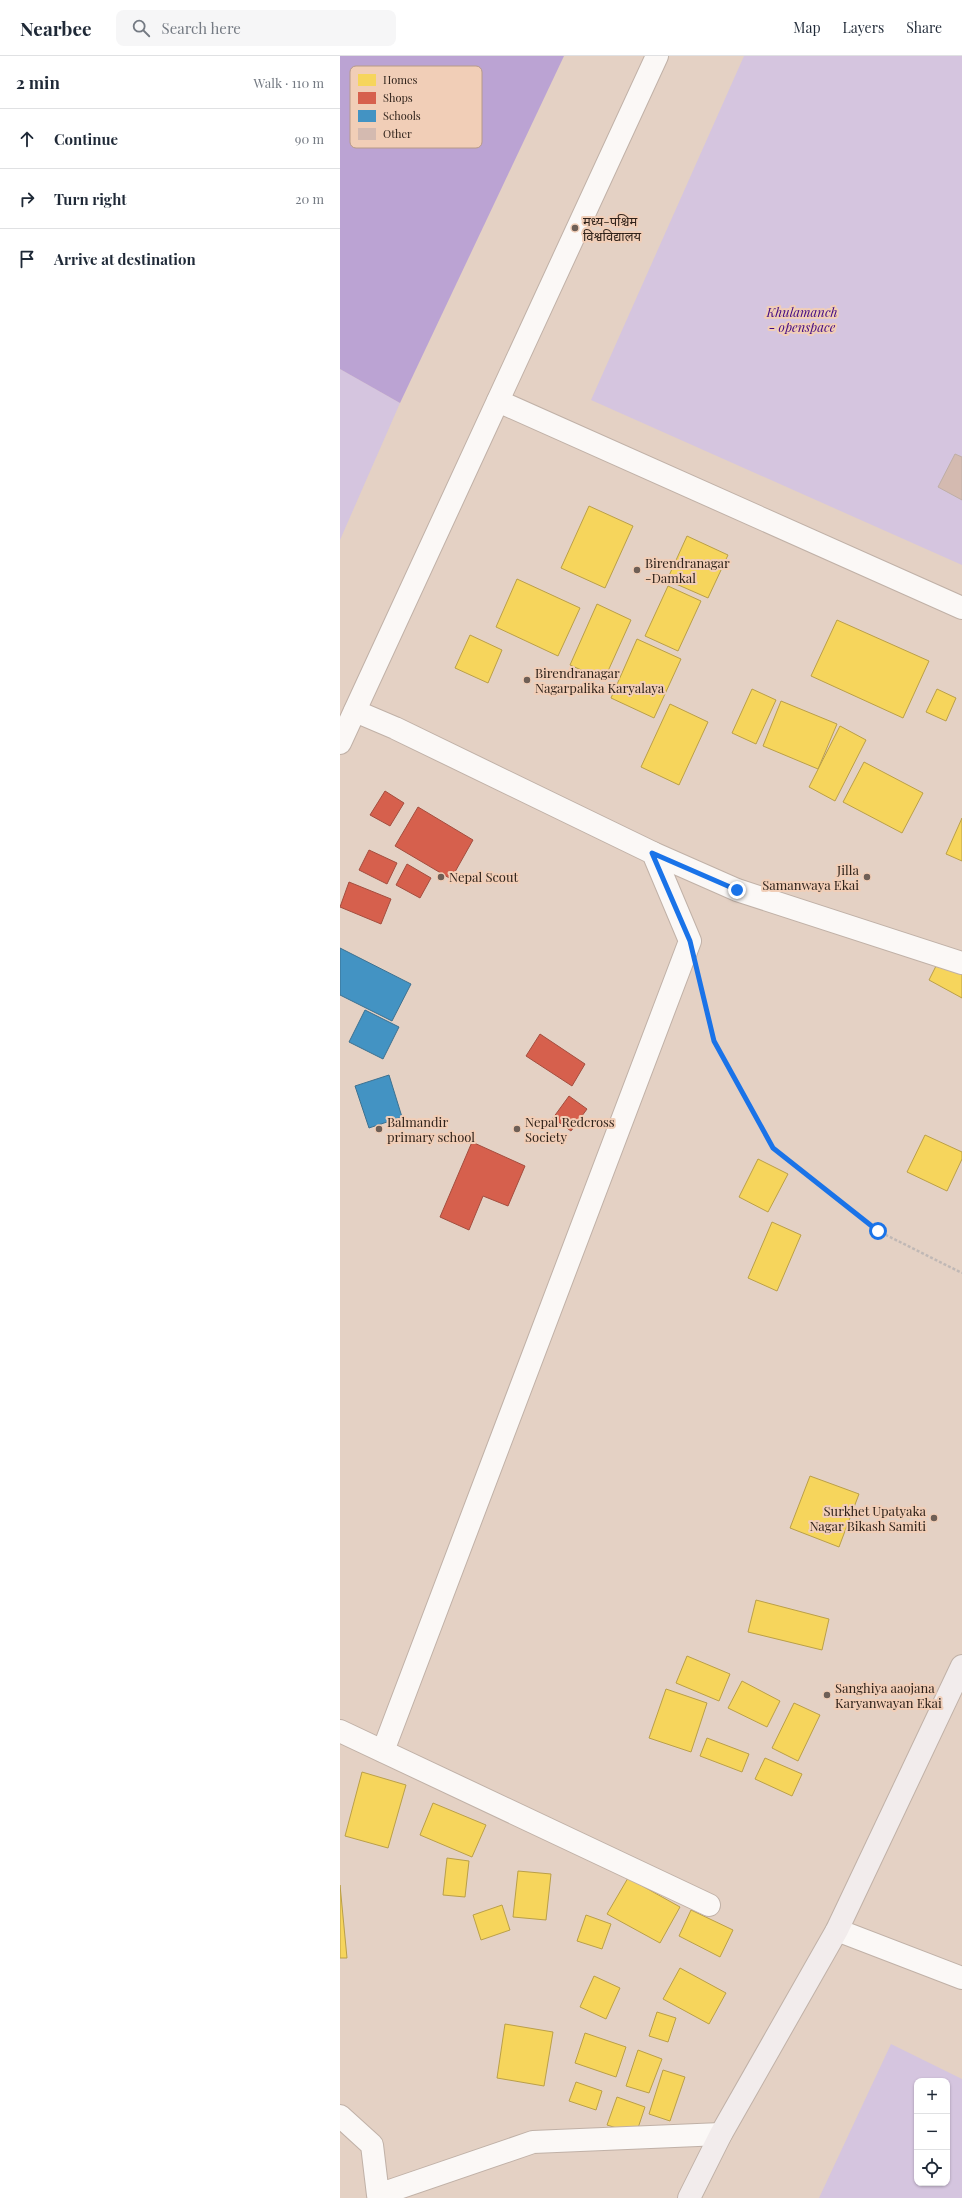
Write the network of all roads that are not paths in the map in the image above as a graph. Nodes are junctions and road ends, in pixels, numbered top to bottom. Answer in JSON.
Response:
{"nodes":[{"id":1,"x":657,"y":56,"type":"edge"},
{"id":2,"x":498,"y":401,"type":"junction"},
{"id":3,"x":962,"y":608,"type":"edge"},
{"id":4,"x":354,"y":711,"type":"junction"},
{"id":5,"x":340,"y":742,"type":"edge"},
{"id":6,"x":652,"y":853,"type":"junction"},
{"id":7,"x":962,"y":963,"type":"edge"},
{"id":8,"x":962,"y":1666,"type":"edge"},
{"id":9,"x":340,"y":1731,"type":"edge"},
{"id":10,"x":383,"y":1751,"type":"junction"},
{"id":11,"x":709,"y":1905,"type":"dead end"},
{"id":12,"x":837,"y":1930,"type":"junction"},
{"id":13,"x":962,"y":1978,"type":"edge"},
{"id":14,"x":340,"y":2116,"type":"edge"},
{"id":15,"x":721,"y":2134,"type":"junction"},
{"id":16,"x":379,"y":2196,"type":"edge"},
{"id":17,"x":689,"y":2198,"type":"edge"}],
"edges":[{"from":1,"to":2,"type":"street"},
{"from":2,"to":3,"type":"street"},
{"from":2,"to":4,"type":"street"},
{"from":4,"to":5,"type":"street"},
{"from":4,"to":6,"type":"street"},
{"from":6,"to":7,"type":"street"},
{"from":6,"to":10,"type":"street"},
{"from":8,"to":12,"type":"street"},
{"from":9,"to":10,"type":"street"},
{"from":10,"to":11,"type":"street"},
{"from":12,"to":13,"type":"street"},
{"from":12,"to":15,"type":"street"},
{"from":14,"to":16,"type":"street"},
{"from":15,"to":16,"type":"street"},
{"from":15,"to":17,"type":"street"}]}
